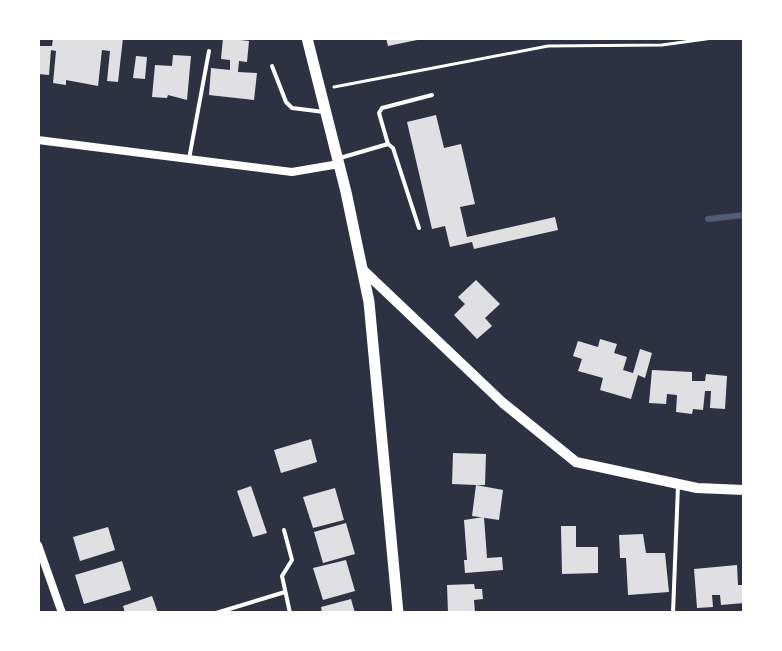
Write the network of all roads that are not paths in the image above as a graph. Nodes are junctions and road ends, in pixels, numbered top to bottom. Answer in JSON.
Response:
{"nodes":[{"id":1,"x":307,"y":38,"type":"edge"},
{"id":2,"x":209,"y":51,"type":"dead end"},
{"id":3,"x":272,"y":66,"type":"dead end"},
{"id":4,"x":432,"y":95,"type":"dead end"},
{"id":5,"x":326,"y":112,"type":"junction"},
{"id":6,"x":38,"y":140,"type":"edge"},
{"id":7,"x":388,"y":144,"type":"junction"},
{"id":8,"x":189,"y":159,"type":"junction"},
{"id":9,"x":338,"y":161,"type":"junction"},
{"id":10,"x":419,"y":228,"type":"dead end"},
{"id":11,"x":362,"y":269,"type":"junction"},
{"id":12,"x":678,"y":484,"type":"junction"},
{"id":13,"x":744,"y":490,"type":"edge"},
{"id":14,"x":284,"y":530,"type":"dead end"},
{"id":15,"x":38,"y":545,"type":"edge"},
{"id":16,"x":285,"y":592,"type":"junction"},
{"id":17,"x":62,"y":613,"type":"edge"},
{"id":18,"x":216,"y":613,"type":"edge"},
{"id":19,"x":290,"y":613,"type":"edge"},
{"id":20,"x":398,"y":613,"type":"edge"},
{"id":21,"x":673,"y":613,"type":"edge"}],
"edges":[{"from":1,"to":5,"type":"main road"},
{"from":2,"to":8,"type":"lane"},
{"from":3,"to":5,"type":"lane"},
{"from":4,"to":7,"type":"lane"},
{"from":5,"to":9,"type":"main road"},
{"from":6,"to":8,"type":"street"},
{"from":7,"to":9,"type":"lane"},
{"from":7,"to":10,"type":"lane"},
{"from":8,"to":9,"type":"street"},
{"from":9,"to":11,"type":"main road"},
{"from":11,"to":12,"type":"street"},
{"from":11,"to":20,"type":"main road"},
{"from":12,"to":13,"type":"street"},
{"from":12,"to":21,"type":"lane"},
{"from":14,"to":16,"type":"lane"},
{"from":15,"to":17,"type":"street"},
{"from":16,"to":18,"type":"lane"},
{"from":16,"to":19,"type":"lane"}]}
